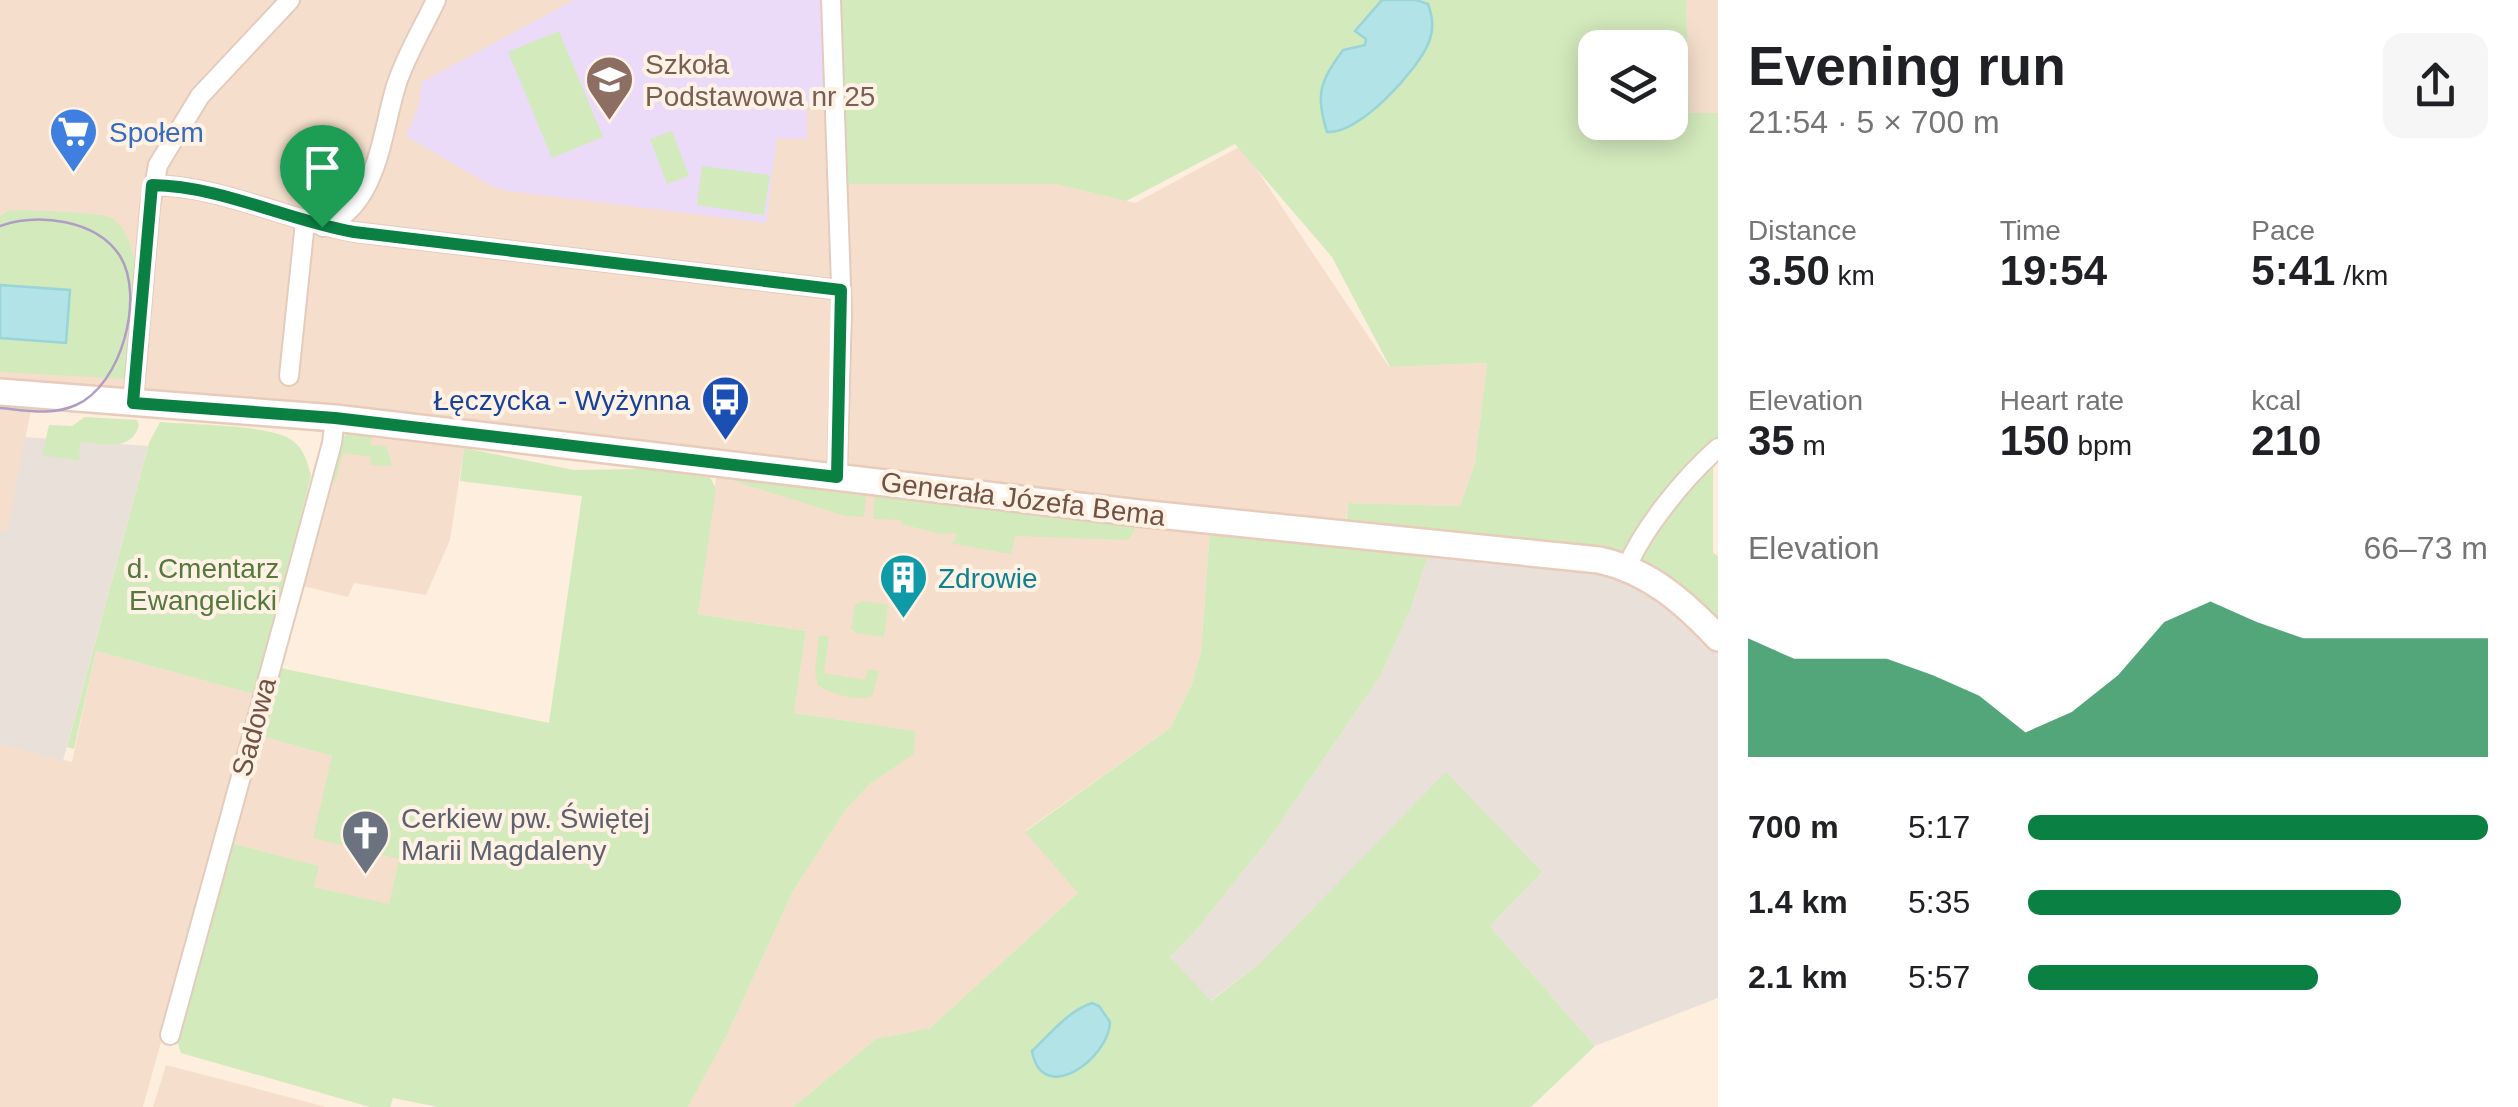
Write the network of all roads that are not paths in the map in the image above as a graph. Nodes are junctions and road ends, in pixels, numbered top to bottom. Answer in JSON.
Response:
{"nodes":[{"id":1,"x":290,"y":0,"type":"edge"},
{"id":2,"x":436,"y":0,"type":"edge"},
{"id":3,"x":831,"y":0,"type":"edge"},
{"id":4,"x":152,"y":185,"type":"junction"},
{"id":5,"x":313,"y":225,"type":"junction"},
{"id":6,"x":841,"y":290,"type":"junction"},
{"id":7,"x":290,"y":376,"type":"dead end"},
{"id":8,"x":0,"y":392,"type":"edge"},
{"id":9,"x":133,"y":403,"type":"junction"},
{"id":10,"x":335,"y":418,"type":"junction"},
{"id":11,"x":1718,"y":448,"type":"edge"},
{"id":12,"x":837,"y":477,"type":"junction"},
{"id":13,"x":1627,"y":567,"type":"junction"},
{"id":14,"x":1718,"y":638,"type":"edge"},
{"id":15,"x":170,"y":1036,"type":"dead end"}],
"edges":[{"from":1,"to":4,"type":"street"},
{"from":2,"to":5,"type":"street"},
{"from":3,"to":6,"type":"street"},
{"from":4,"to":5,"type":"street"},
{"from":4,"to":9,"type":"street"},
{"from":5,"to":6,"type":"street"},
{"from":5,"to":7,"type":"street"},
{"from":6,"to":12,"type":"street"},
{"from":8,"to":9,"type":"street","name":"Generała Józefa Bema"},
{"from":9,"to":10,"type":"street","name":"Generała Józefa Bema"},
{"from":10,"to":12,"type":"street","name":"Generała Józefa Bema"},
{"from":10,"to":15,"type":"street","name":"Sadowa"},
{"from":11,"to":13,"type":"street"},
{"from":12,"to":13,"type":"street","name":"Generała Józefa Bema"},
{"from":13,"to":14,"type":"street","name":"Generała Józefa Bema"}]}
